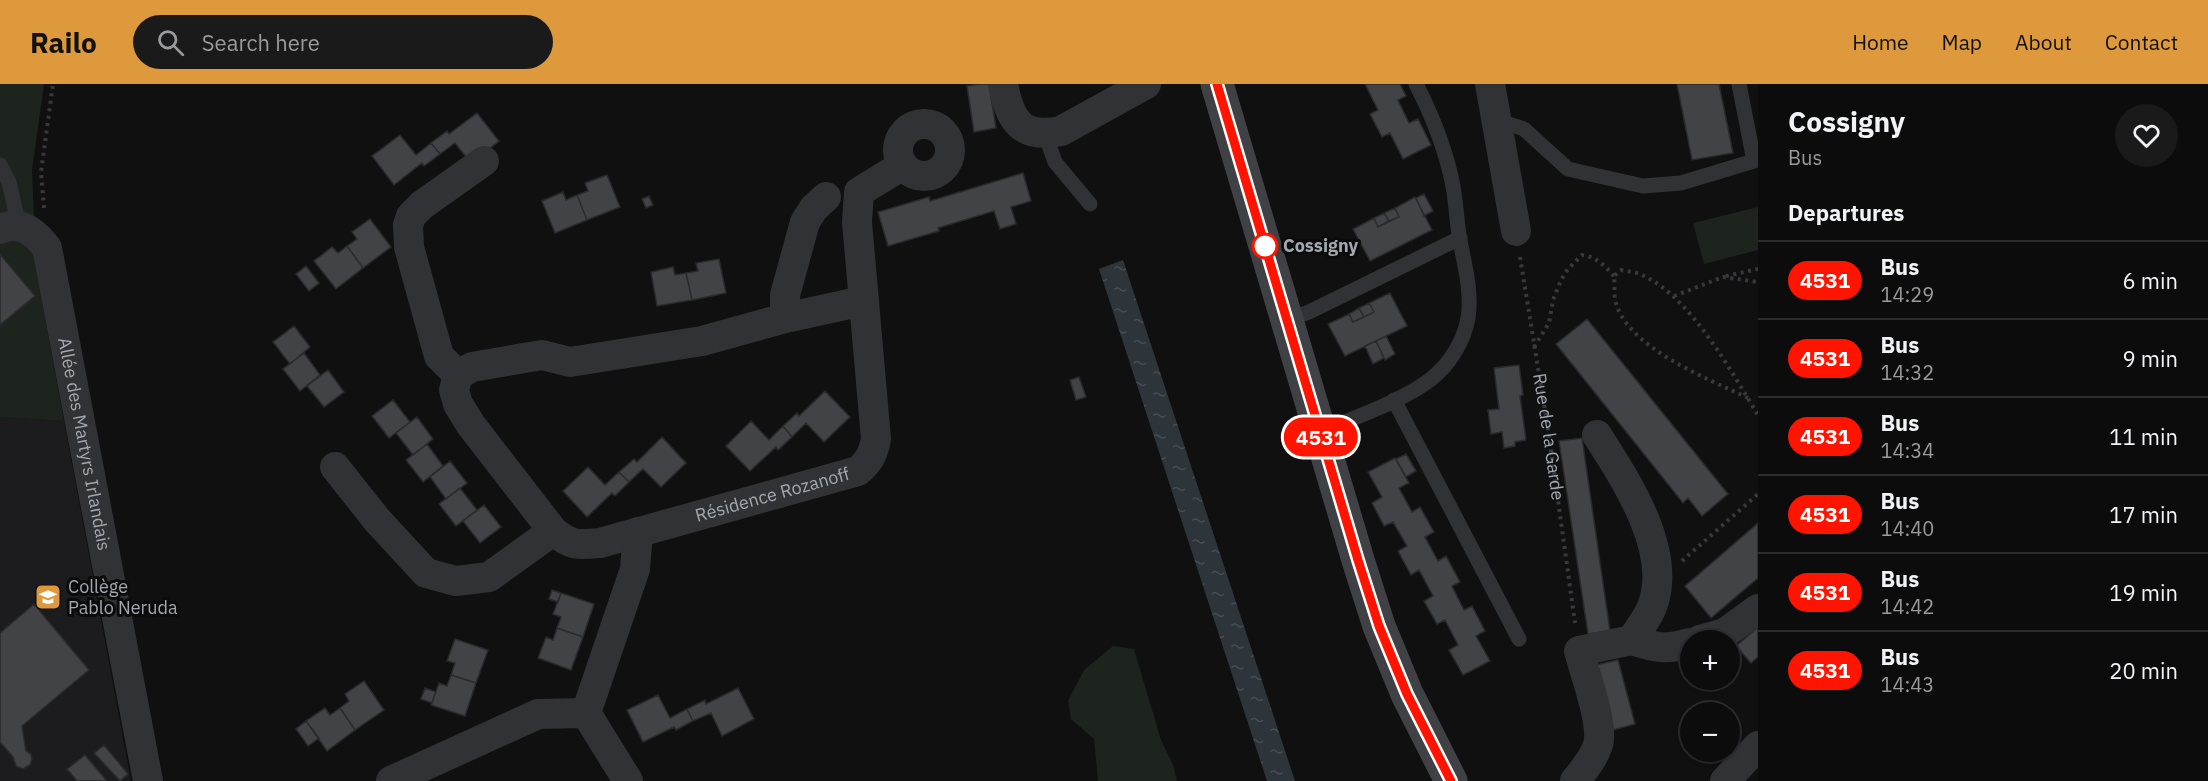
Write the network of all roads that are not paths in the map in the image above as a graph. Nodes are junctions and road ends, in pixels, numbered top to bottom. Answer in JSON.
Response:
{"nodes":[{"id":1,"x":1003,"y":84,"type":"edge"},
{"id":2,"x":1146,"y":84,"type":"edge"},
{"id":3,"x":1217,"y":84,"type":"edge"},
{"id":4,"x":1416,"y":84,"type":"edge"},
{"id":5,"x":1490,"y":84,"type":"edge"},
{"id":6,"x":1739,"y":84,"type":"edge"},
{"id":7,"x":1497,"y":125,"type":"junction"},
{"id":8,"x":1046,"y":134,"type":"junction"},
{"id":9,"x":484,"y":161,"type":"dead end"},
{"id":10,"x":0,"y":165,"type":"edge"},
{"id":11,"x":903,"y":165,"type":"dead end"},
{"id":12,"x":826,"y":197,"type":"dead end"},
{"id":13,"x":1090,"y":204,"type":"dead end"},
{"id":14,"x":9,"y":228,"type":"edge"},
{"id":15,"x":1515,"y":231,"type":"road end"},
{"id":16,"x":1460,"y":238,"type":"junction"},
{"id":17,"x":863,"y":301,"type":"junction"},
{"id":18,"x":785,"y":318,"type":"junction"},
{"id":19,"x":1287,"y":320,"type":"junction"},
{"id":20,"x":458,"y":375,"type":"junction"},
{"id":21,"x":1394,"y":400,"type":"junction"},
{"id":22,"x":1320,"y":432,"type":"junction"},
{"id":23,"x":1597,"y":435,"type":"dead end"},
{"id":24,"x":335,"y":468,"type":"dead end"},
{"id":25,"x":554,"y":531,"type":"junction"},
{"id":26,"x":638,"y":532,"type":"junction"},
{"id":27,"x":1758,"y":609,"type":"edge"},
{"id":28,"x":1729,"y":630,"type":"edge"},
{"id":29,"x":1519,"y":639,"type":"dead end"},
{"id":30,"x":1632,"y":640,"type":"junction"},
{"id":31,"x":1680,"y":645,"type":"edge"},
{"id":32,"x":586,"y":713,"type":"junction"},
{"id":33,"x":1758,"y":746,"type":"edge"},
{"id":34,"x":148,"y":781,"type":"edge"},
{"id":35,"x":391,"y":781,"type":"edge"},
{"id":36,"x":628,"y":781,"type":"edge"},
{"id":37,"x":1451,"y":781,"type":"edge"},
{"id":38,"x":1575,"y":781,"type":"edge"},
{"id":39,"x":1725,"y":781,"type":"edge"}],
"edges":[{"from":1,"to":8,"type":"street"},
{"from":2,"to":8,"type":"street"},
{"from":3,"to":19,"type":"street"},
{"from":4,"to":16,"type":"lane"},
{"from":5,"to":7,"type":"street"},
{"from":6,"to":7,"type":"lane"},
{"from":7,"to":15,"type":"street"},
{"from":8,"to":13,"type":"lane"},
{"from":9,"to":20,"type":"street"},
{"from":10,"to":14,"type":"lane"},
{"from":11,"to":17,"type":"street","name":"Résidence Rozanoff"},
{"from":12,"to":18,"type":"street"},
{"from":14,"to":34,"type":"street","name":"Allée des Martyrs Irlandais"},
{"from":16,"to":19,"type":"lane"},
{"from":16,"to":21,"type":"lane"},
{"from":17,"to":18,"type":"street"},
{"from":17,"to":26,"type":"street","name":"Résidence Rozanoff"},
{"from":18,"to":20,"type":"street"},
{"from":19,"to":22,"type":"street"},
{"from":20,"to":25,"type":"street","name":"Résidence Rozanoff"},
{"from":21,"to":22,"type":"lane"},
{"from":21,"to":29,"type":"lane"},
{"from":22,"to":37,"type":"street"},
{"from":23,"to":30,"type":"street"},
{"from":24,"to":25,"type":"street"},
{"from":25,"to":26,"type":"street","name":"Résidence Rozanoff"},
{"from":26,"to":32,"type":"street"},
{"from":27,"to":28,"type":"street"},
{"from":30,"to":31,"type":"street"},
{"from":30,"to":38,"type":"street"},
{"from":32,"to":35,"type":"street"},
{"from":32,"to":36,"type":"street"},
{"from":33,"to":39,"type":"street"}]}
